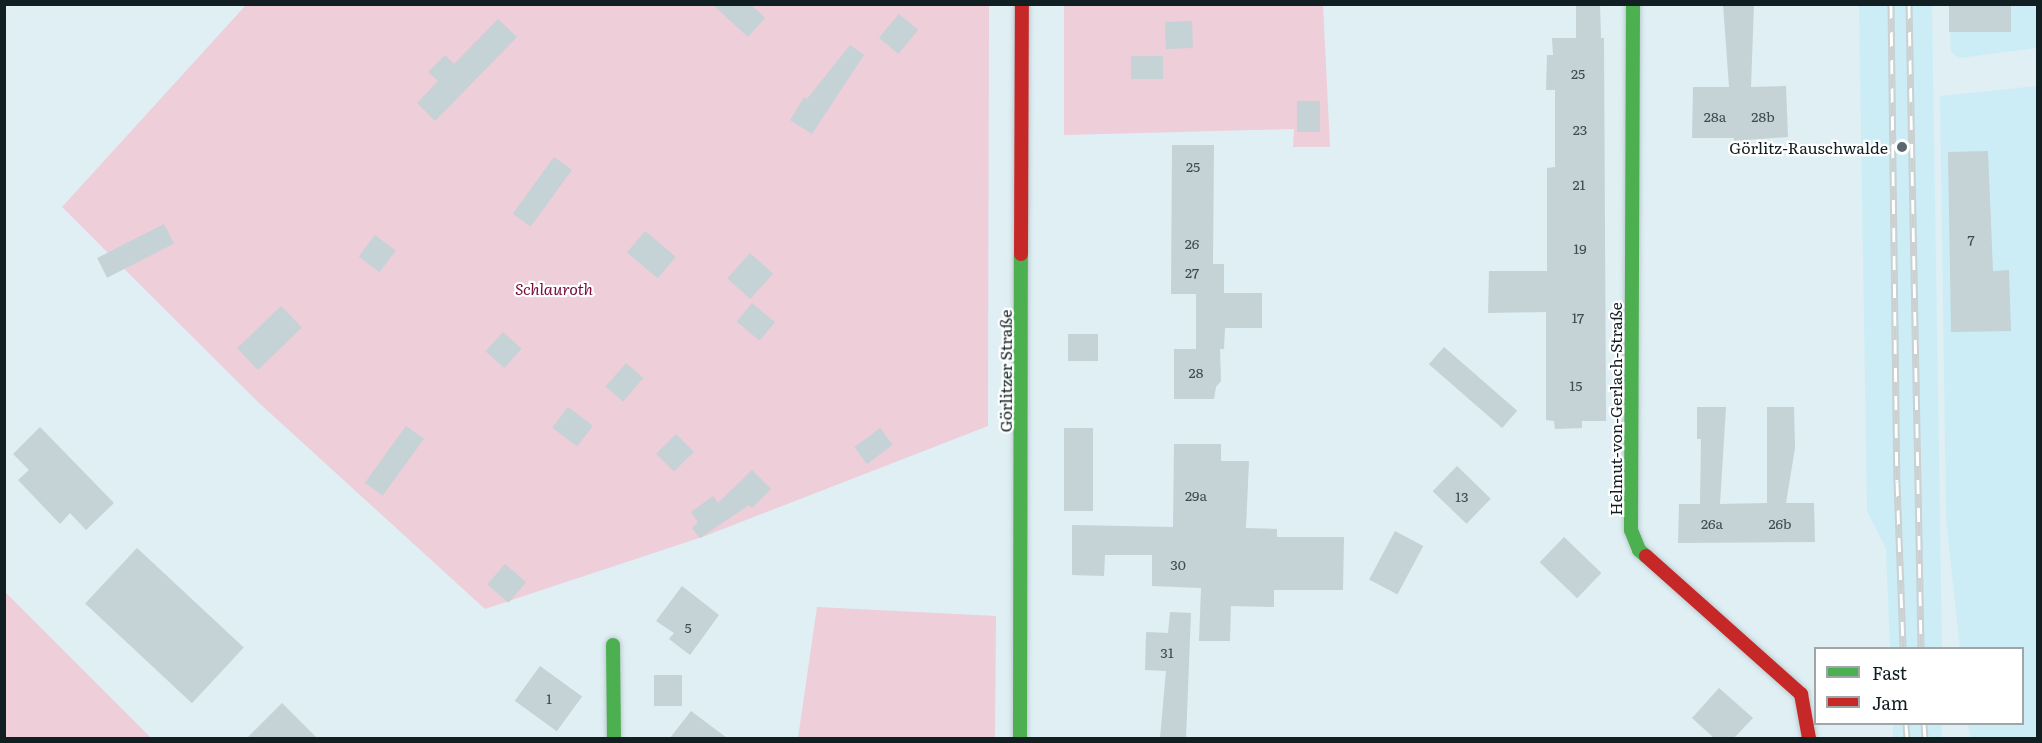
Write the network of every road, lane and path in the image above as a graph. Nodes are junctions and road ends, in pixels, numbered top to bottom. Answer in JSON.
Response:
{"nodes":[{"id":1,"x":1022,"y":4,"type":"edge"},
{"id":2,"x":1633,"y":4,"type":"edge"},
{"id":3,"x":613,"y":645,"type":"dead end"},
{"id":4,"x":614,"y":738,"type":"edge"},
{"id":5,"x":1020,"y":738,"type":"edge"},
{"id":6,"x":1809,"y":738,"type":"edge"}],
"edges":[{"from":1,"to":5,"type":"street","name":"Görlitzer Straße"},
{"from":2,"to":6,"type":"street","name":"Helmut-von-Gerlach-Straße"},
{"from":3,"to":4,"type":"street"}]}
